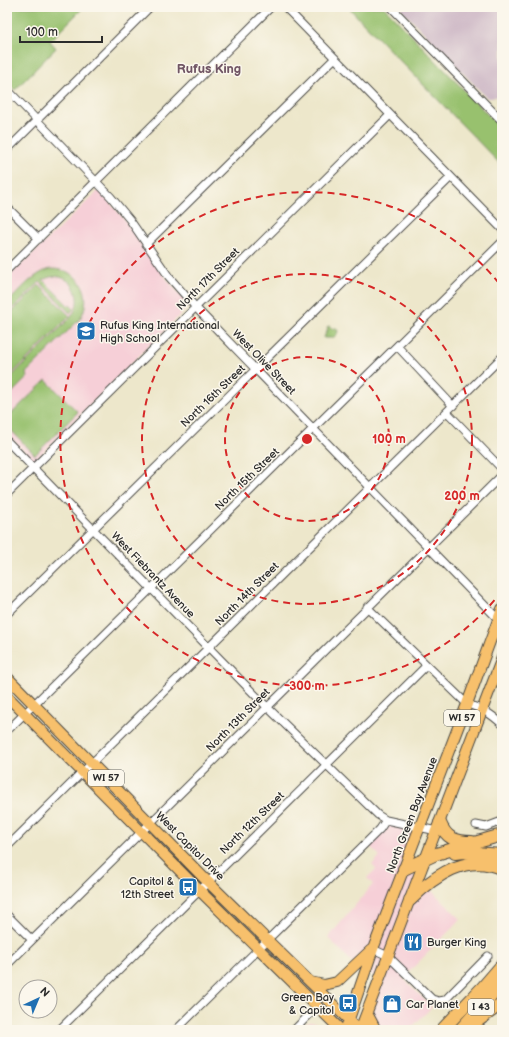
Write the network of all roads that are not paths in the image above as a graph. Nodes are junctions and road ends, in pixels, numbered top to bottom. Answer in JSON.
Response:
{"nodes":[{"id":1,"x":150,"y":7,"type":"edge"},
{"id":2,"x":271,"y":7,"type":"edge"},
{"id":3,"x":285,"y":7,"type":"edge"},
{"id":4,"x":392,"y":7,"type":"edge"},
{"id":5,"x":335,"y":58,"type":"junction"},
{"id":6,"x":7,"y":89,"type":"edge"},
{"id":7,"x":390,"y":114,"type":"junction"},
{"id":8,"x":37,"y":120,"type":"junction"},
{"id":9,"x":502,"y":121,"type":"edge"},
{"id":10,"x":7,"y":150,"type":"edge"},
{"id":11,"x":451,"y":176,"type":"junction"},
{"id":12,"x":97,"y":180,"type":"junction"},
{"id":13,"x":7,"y":207,"type":"edge"},
{"id":14,"x":502,"y":229,"type":"edge"},
{"id":15,"x":39,"y":239,"type":"junction"},
{"id":16,"x":502,"y":242,"type":"edge"},
{"id":17,"x":146,"y":244,"type":"junction"},
{"id":18,"x":7,"y":270,"type":"edge"},
{"id":19,"x":195,"y":307,"type":"junction"},
{"id":20,"x":397,"y":346,"type":"junction"},
{"id":21,"x":502,"y":357,"type":"edge"},
{"id":22,"x":256,"y":369,"type":"junction"},
{"id":23,"x":453,"y":406,"type":"junction"},
{"id":24,"x":447,"y":412,"type":"junction"},
{"id":25,"x":314,"y":429,"type":"junction"},
{"id":26,"x":7,"y":441,"type":"edge"},
{"id":27,"x":33,"y":468,"type":"junction"},
{"id":28,"x":502,"y":469,"type":"edge"},
{"id":29,"x":502,"y":474,"type":"edge"},
{"id":30,"x":371,"y":487,"type":"junction"},
{"id":31,"x":7,"y":494,"type":"edge"},
{"id":32,"x":93,"y":529,"type":"junction"},
{"id":33,"x":428,"y":547,"type":"junction"},
{"id":34,"x":151,"y":588,"type":"junction"},
{"id":35,"x":367,"y":607,"type":"junction"},
{"id":36,"x":502,"y":609,"type":"edge"},
{"id":37,"x":7,"y":614,"type":"edge"},
{"id":38,"x":500,"y":620,"type":"edge"},
{"id":39,"x":208,"y":648,"type":"junction"},
{"id":40,"x":502,"y":658,"type":"edge"},
{"id":41,"x":426,"y":666,"type":"junction"},
{"id":42,"x":7,"y":677,"type":"edge"},
{"id":43,"x":7,"y":696,"type":"edge"},
{"id":44,"x":34,"y":704,"type":"junction"},
{"id":45,"x":467,"y":704,"type":"junction"},
{"id":46,"x":267,"y":707,"type":"junction"},
{"id":47,"x":483,"y":709,"type":"junction"},
{"id":48,"x":24,"y":714,"type":"junction"},
{"id":49,"x":502,"y":724,"type":"edge"},
{"id":50,"x":7,"y":731,"type":"edge"},
{"id":51,"x":91,"y":763,"type":"junction"},
{"id":52,"x":327,"y":765,"type":"junction"},
{"id":53,"x":81,"y":772,"type":"junction"},
{"id":54,"x":386,"y":820,"type":"junction"},
{"id":55,"x":502,"y":821,"type":"edge"},
{"id":56,"x":150,"y":823,"type":"junction"},
{"id":57,"x":476,"y":825,"type":"dead end"},
{"id":58,"x":419,"y":827,"type":"junction"},
{"id":59,"x":438,"y":827,"type":"junction"},
{"id":60,"x":141,"y":832,"type":"junction"},
{"id":61,"x":502,"y":835,"type":"edge"},
{"id":62,"x":477,"y":842,"type":"junction"},
{"id":63,"x":7,"y":847,"type":"edge"},
{"id":64,"x":502,"y":855,"type":"edge"},
{"id":65,"x":428,"y":859,"type":"junction"},
{"id":66,"x":404,"y":869,"type":"junction"},
{"id":67,"x":502,"y":869,"type":"edge"},
{"id":68,"x":208,"y":881,"type":"junction"},
{"id":69,"x":199,"y":890,"type":"junction"},
{"id":70,"x":410,"y":900,"type":"junction"},
{"id":71,"x":7,"y":915,"type":"edge"},
{"id":72,"x":32,"y":940,"type":"junction"},
{"id":73,"x":267,"y":940,"type":"junction"},
{"id":74,"x":259,"y":948,"type":"junction"},
{"id":75,"x":373,"y":949,"type":"junction"},
{"id":76,"x":388,"y":956,"type":"junction"},
{"id":77,"x":488,"y":956,"type":"dead end"},
{"id":78,"x":7,"y":965,"type":"edge"},
{"id":79,"x":502,"y":965,"type":"edge"},
{"id":80,"x":310,"y":982,"type":"junction"},
{"id":81,"x":502,"y":982,"type":"edge"},
{"id":82,"x":502,"y":1003,"type":"edge"},
{"id":83,"x":318,"y":1006,"type":"junction"},
{"id":84,"x":366,"y":1013,"type":"junction"},
{"id":85,"x":347,"y":1025,"type":"edge"},
{"id":86,"x":59,"y":1030,"type":"edge"},
{"id":87,"x":176,"y":1030,"type":"edge"},
{"id":88,"x":294,"y":1030,"type":"edge"},
{"id":89,"x":341,"y":1030,"type":"edge"},
{"id":90,"x":360,"y":1030,"type":"edge"},
{"id":91,"x":376,"y":1030,"type":"edge"},
{"id":92,"x":442,"y":1030,"type":"edge"},
{"id":93,"x":460,"y":1030,"type":"edge"},
{"id":94,"x":464,"y":1030,"type":"edge"}],
"edges":[{"from":1,"to":8,"type":"street"},
{"from":2,"to":12,"type":"street"},
{"from":3,"to":5,"type":"street"},
{"from":4,"to":9,"type":"street"},
{"from":5,"to":7,"type":"street"},
{"from":5,"to":17,"type":"street"},
{"from":6,"to":8,"type":"street","name":"West Olive Street"},
{"from":7,"to":11,"type":"street"},
{"from":7,"to":19,"type":"street","name":"North 17th Street"},
{"from":8,"to":10,"type":"street"},
{"from":8,"to":12,"type":"street","name":"West Olive Street"},
{"from":11,"to":14,"type":"street"},
{"from":11,"to":22,"type":"street","name":"North 16th Street"},
{"from":12,"to":15,"type":"street"},
{"from":12,"to":17,"type":"street","name":"West Olive Street"},
{"from":13,"to":15,"type":"street"},
{"from":15,"to":18,"type":"street"},
{"from":16,"to":20,"type":"street","name":"North 15th Street"},
{"from":17,"to":19,"type":"street","name":"West Olive Street"},
{"from":19,"to":22,"type":"street","name":"West Olive Street"},
{"from":19,"to":27,"type":"street","name":"North 17th Street"},
{"from":20,"to":23,"type":"street"},
{"from":20,"to":25,"type":"street","name":"North 15th Street"},
{"from":21,"to":23,"type":"street","name":"North 14th Street"},
{"from":22,"to":25,"type":"street","name":"West Olive Street"},
{"from":22,"to":32,"type":"street","name":"North 16th Street"},
{"from":23,"to":24,"type":"street","name":"North 14th Street"},
{"from":24,"to":28,"type":"street"},
{"from":24,"to":30,"type":"street","name":"North 14th Street"},
{"from":25,"to":30,"type":"street","name":"West Olive Street"},
{"from":25,"to":34,"type":"street","name":"North 15th Street"},
{"from":26,"to":27,"type":"street","name":"West Fiebrantz Avenue"},
{"from":27,"to":31,"type":"street","name":"North 17th Street"},
{"from":27,"to":32,"type":"street","name":"West Fiebrantz Avenue"},
{"from":29,"to":33,"type":"street","name":"North 13th Street"},
{"from":30,"to":33,"type":"street","name":"West Olive Street"},
{"from":30,"to":39,"type":"street","name":"North 14th Street"},
{"from":32,"to":34,"type":"street","name":"West Fiebrantz Avenue"},
{"from":32,"to":37,"type":"street","name":"North 16th Street"},
{"from":33,"to":35,"type":"street","name":"North 13th Street"},
{"from":33,"to":38,"type":"street","name":"West Olive Street"},
{"from":34,"to":39,"type":"street","name":"West Fiebrantz Avenue"},
{"from":34,"to":44,"type":"street","name":"North 15th Street"},
{"from":35,"to":41,"type":"street"},
{"from":35,"to":46,"type":"street","name":"North 13th Street"},
{"from":36,"to":38,"type":"main road","name":"North Green Bay Avenue","number":"WI 57"},
{"from":38,"to":45,"type":"main road","name":"North Green Bay Avenue","number":"WI 57"},
{"from":39,"to":46,"type":"street","name":"West Fiebrantz Avenue"},
{"from":39,"to":51,"type":"street","name":"North 14th Street"},
{"from":40,"to":47,"type":"main road","number":"WI 57"},
{"from":41,"to":45,"type":"street"},
{"from":41,"to":52,"type":"street","name":"North 12th Street"},
{"from":42,"to":44,"type":"main road","name":"West Capitol Drive","number":"WI 57"},
{"from":43,"to":48,"type":"main road","number":"WI 57"},
{"from":44,"to":48,"type":"street","name":"North 15th Street"},
{"from":44,"to":51,"type":"main road","name":"West Capitol Drive","number":"WI 57"},
{"from":45,"to":47,"type":"street"},
{"from":45,"to":58,"type":"main road","name":"North Green Bay Avenue","number":"WI 57"},
{"from":46,"to":52,"type":"street","name":"West Fiebrantz Avenue"},
{"from":46,"to":56,"type":"street","name":"North 13th Street"},
{"from":47,"to":49,"type":"street"},
{"from":47,"to":59,"type":"main road","number":"WI 57"},
{"from":48,"to":50,"type":"street","name":"North 15th Street"},
{"from":48,"to":53,"type":"main road","number":"WI 57"},
{"from":51,"to":53,"type":"street","name":"North 14th Street"},
{"from":51,"to":56,"type":"main road","name":"West Capitol Drive","number":"WI 57"},
{"from":52,"to":54,"type":"street","name":"West Fiebrantz Avenue"},
{"from":52,"to":68,"type":"street","name":"North 12th Street"},
{"from":53,"to":60,"type":"main road","number":"WI 57"},
{"from":53,"to":63,"type":"street","name":"North 14th Street"},
{"from":54,"to":58,"type":"street","name":"West Fiebrantz Avenue"},
{"from":54,"to":73,"type":"street"},
{"from":55,"to":57,"type":"street"},
{"from":56,"to":60,"type":"street","name":"North 13th Street"},
{"from":56,"to":68,"type":"main road","name":"West Capitol Drive","number":"WI 57"},
{"from":58,"to":59,"type":"street","name":"West Fiebrantz Avenue"},
{"from":58,"to":66,"type":"main road","name":"North Green Bay Avenue","number":"WI 57"},
{"from":59,"to":62,"type":"highway"},
{"from":59,"to":65,"type":"main road","number":"WI 57"},
{"from":60,"to":69,"type":"main road","number":"WI 57"},
{"from":60,"to":72,"type":"street","name":"North 13th Street"},
{"from":61,"to":62,"type":"highway"},
{"from":62,"to":65,"type":"highway"},
{"from":64,"to":65,"type":"highway"},
{"from":65,"to":66,"type":"highway"},
{"from":65,"to":70,"type":"main road","number":"WI 57"},
{"from":66,"to":75,"type":"main road","name":"North Green Bay Avenue","number":"WI 57"},
{"from":67,"to":70,"type":"highway"},
{"from":68,"to":69,"type":"street","name":"North 12th Street"},
{"from":68,"to":73,"type":"main road","name":"West Capitol Drive","number":"WI 57"},
{"from":69,"to":74,"type":"main road","number":"WI 57"},
{"from":69,"to":86,"type":"street","name":"North 12th Street"},
{"from":70,"to":76,"type":"main road","number":"WI 57"},
{"from":71,"to":72,"type":"street"},
{"from":72,"to":78,"type":"street","name":"North 13th Street"},
{"from":73,"to":74,"type":"street"},
{"from":73,"to":80,"type":"main road","name":"West Capitol Drive","number":"WI 57"},
{"from":74,"to":83,"type":"main road","number":"WI 57"},
{"from":74,"to":87,"type":"street"},
{"from":75,"to":76,"type":"street"},
{"from":75,"to":80,"type":"main road","number":"WI 57"},
{"from":75,"to":85,"type":"main road","name":"North Green Bay Avenue"},
{"from":76,"to":77,"type":"street"},
{"from":76,"to":84,"type":"main road","number":"WI 57"},
{"from":79,"to":92,"type":"highway","number":"I 43"},
{"from":80,"to":85,"type":"main road","name":"West Capitol Drive"},
{"from":81,"to":93,"type":"highway","number":"I 43"},
{"from":82,"to":94,"type":"highway"},
{"from":83,"to":88,"type":"street"},
{"from":83,"to":89,"type":"main road","number":"WI 57"},
{"from":84,"to":90,"type":"main road","number":"WI 57"},
{"from":84,"to":91,"type":"main road"},
{"from":85,"to":90,"type":"main road","name":"West Capitol Drive"}]}
